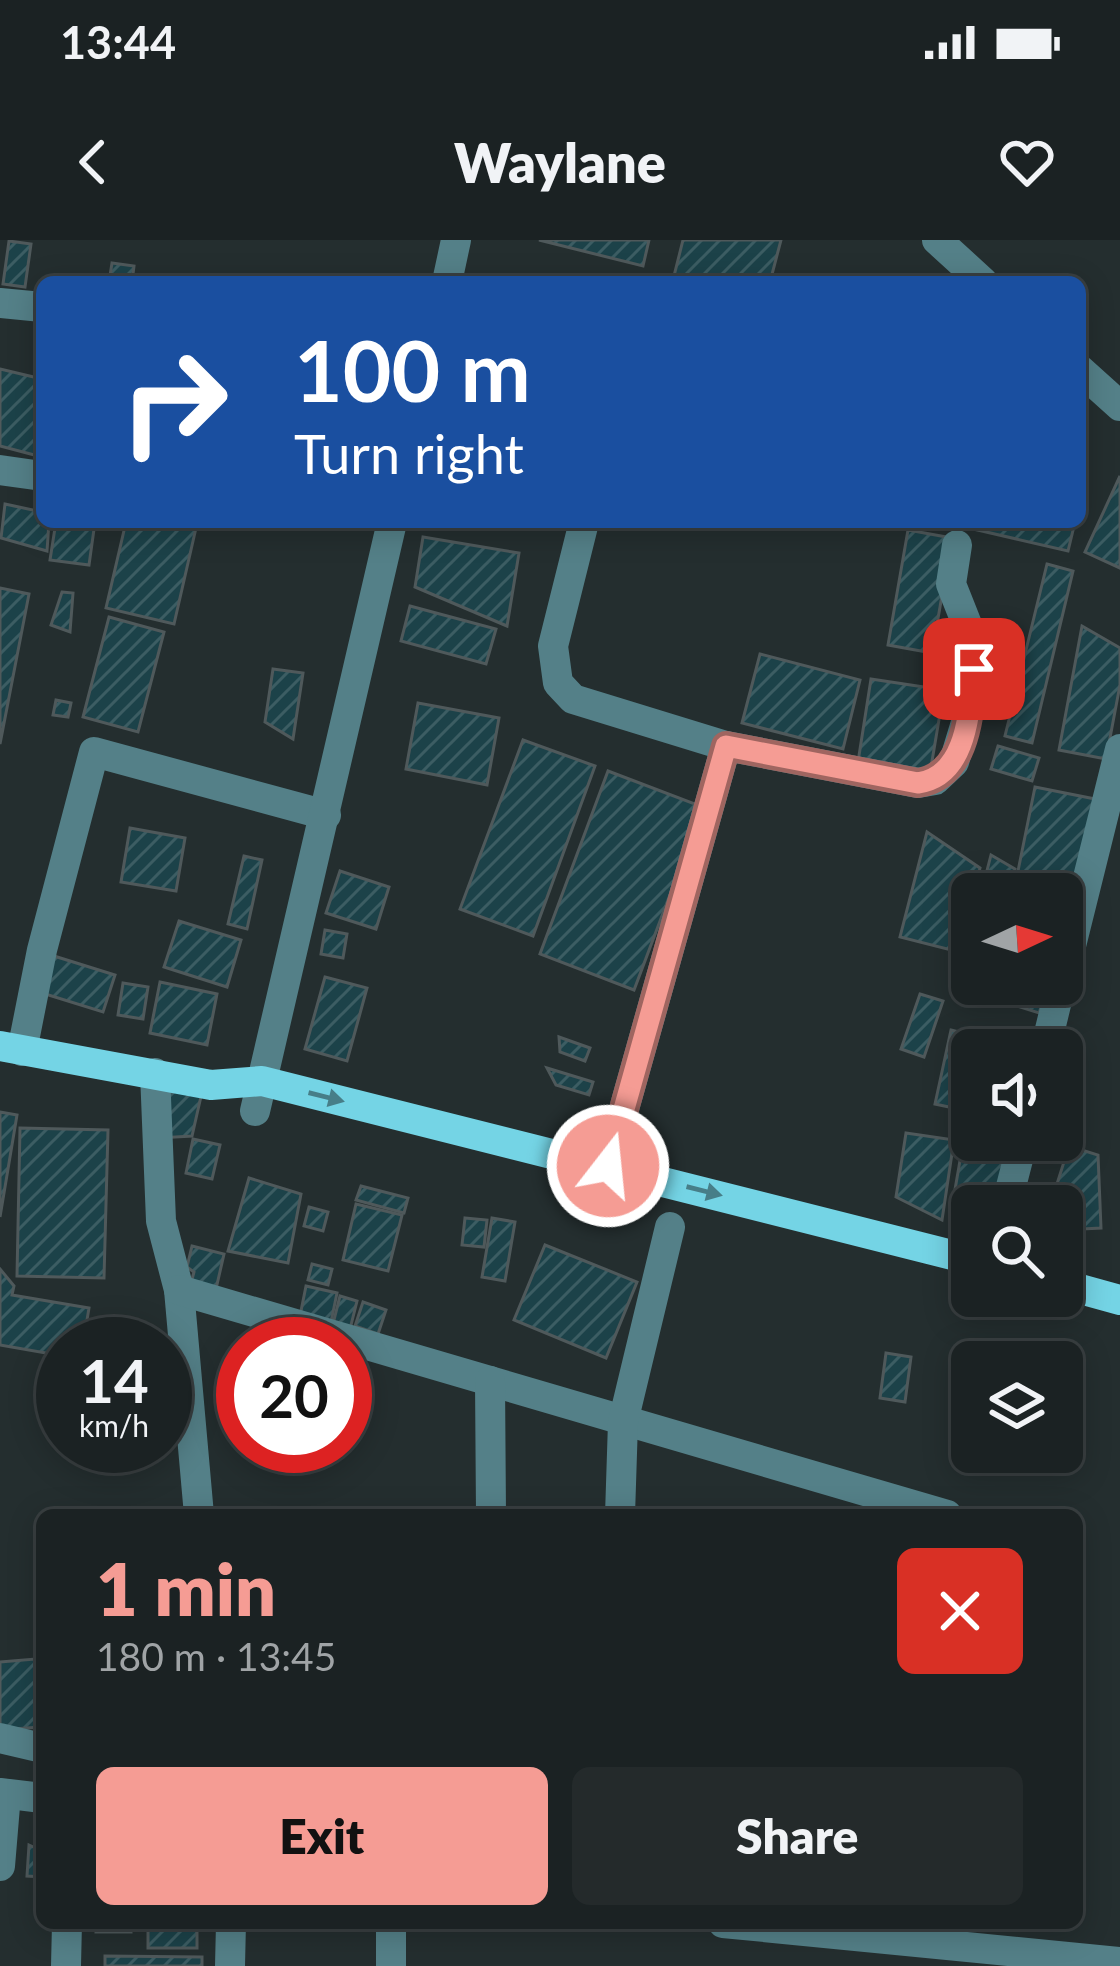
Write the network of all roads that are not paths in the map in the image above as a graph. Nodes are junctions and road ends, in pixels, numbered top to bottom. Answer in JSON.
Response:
{"nodes":[{"id":1,"x":457,"y":240,"type":"edge"},
{"id":2,"x":937,"y":240,"type":"edge"},
{"id":3,"x":448,"y":276,"type":"edge"},
{"id":4,"x":976,"y":276,"type":"edge"},
{"id":5,"x":0,"y":303,"type":"edge"},
{"id":6,"x":36,"y":306,"type":"edge"},
{"id":7,"x":1086,"y":375,"type":"edge"},
{"id":8,"x":1120,"y":406,"type":"edge"},
{"id":9,"x":0,"y":470,"type":"edge"},
{"id":10,"x":35,"y":475,"type":"dead end"},
{"id":11,"x":391,"y":528,"type":"edge"},
{"id":12,"x":582,"y":528,"type":"edge"},
{"id":13,"x":957,"y":545,"type":"dead end"},
{"id":14,"x":726,"y":746,"type":"junction"},
{"id":15,"x":1120,"y":749,"type":"edge"},
{"id":16,"x":326,"y":815,"type":"junction"},
{"id":17,"x":1083,"y":898,"type":"edge"},
{"id":18,"x":11,"y":1049,"type":"edge"},
{"id":19,"x":155,"y":1073,"type":"junction"},
{"id":20,"x":258,"y":1096,"type":"junction"},
{"id":21,"x":608,"y":1166,"type":"junction"},
{"id":22,"x":670,"y":1227,"type":"dead end"},
{"id":23,"x":951,"y":1255,"type":"edge"},
{"id":24,"x":179,"y":1290,"type":"junction"},
{"id":25,"x":1083,"y":1290,"type":"edge"},
{"id":26,"x":1120,"y":1300,"type":"edge"},
{"id":27,"x":490,"y":1382,"type":"junction"},
{"id":28,"x":623,"y":1422,"type":"junction"},
{"id":29,"x":199,"y":1509,"type":"edge"},
{"id":30,"x":491,"y":1509,"type":"edge"},
{"id":31,"x":620,"y":1509,"type":"edge"},
{"id":32,"x":937,"y":1509,"type":"edge"},
{"id":33,"x":0,"y":1738,"type":"edge"},
{"id":34,"x":36,"y":1747,"type":"edge"},
{"id":35,"x":3,"y":1794,"type":"edge"},
{"id":36,"x":36,"y":1797,"type":"edge"},
{"id":37,"x":0,"y":1866,"type":"edge"},
{"id":38,"x":67,"y":1929,"type":"edge"},
{"id":39,"x":230,"y":1929,"type":"edge"},
{"id":40,"x":391,"y":1929,"type":"edge"},
{"id":41,"x":771,"y":1929,"type":"edge"},
{"id":42,"x":884,"y":1943,"type":"edge"},
{"id":43,"x":1120,"y":1962,"type":"edge"},
{"id":44,"x":66,"y":1966,"type":"edge"},
{"id":45,"x":230,"y":1966,"type":"edge"},
{"id":46,"x":391,"y":1966,"type":"edge"}],
"edges":[{"from":1,"to":3,"type":"street"},
{"from":2,"to":4,"type":"street"},
{"from":5,"to":6,"type":"street"},
{"from":7,"to":8,"type":"street"},
{"from":9,"to":10,"type":"street"},
{"from":11,"to":16,"type":"street"},
{"from":12,"to":14,"type":"street"},
{"from":13,"to":14,"type":"street"},
{"from":14,"to":21,"type":"street"},
{"from":15,"to":17,"type":"street"},
{"from":16,"to":18,"type":"street"},
{"from":16,"to":20,"type":"street"},
{"from":18,"to":19,"type":"main road"},
{"from":19,"to":20,"type":"main road"},
{"from":19,"to":24,"type":"street"},
{"from":20,"to":21,"type":"main road","one_way":true},
{"from":21,"to":23,"type":"main road","one_way":true},
{"from":22,"to":28,"type":"street"},
{"from":24,"to":27,"type":"street"},
{"from":24,"to":29,"type":"street"},
{"from":25,"to":26,"type":"main road"},
{"from":27,"to":28,"type":"street"},
{"from":27,"to":30,"type":"street"},
{"from":28,"to":31,"type":"street"},
{"from":28,"to":32,"type":"street"},
{"from":33,"to":34,"type":"street"},
{"from":35,"to":36,"type":"street"},
{"from":35,"to":37,"type":"street"},
{"from":38,"to":44,"type":"street"},
{"from":39,"to":45,"type":"street"},
{"from":40,"to":46,"type":"street"},
{"from":41,"to":42,"type":"street"},
{"from":42,"to":43,"type":"street"}]}
